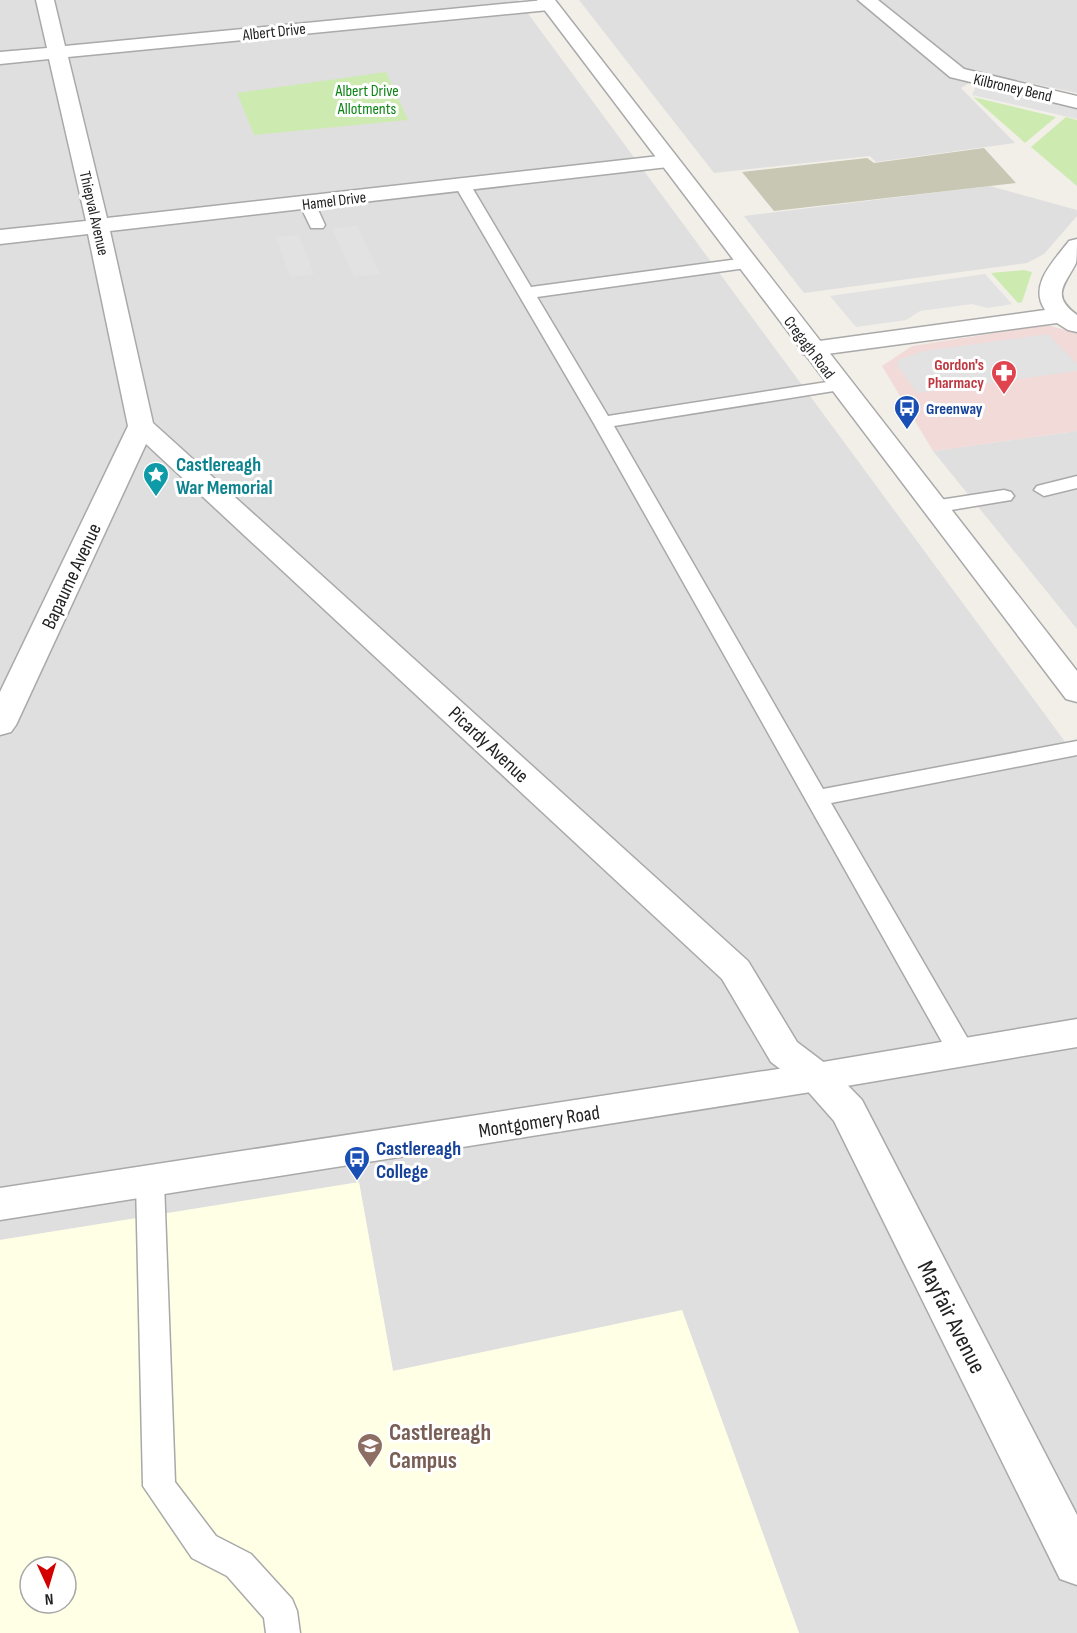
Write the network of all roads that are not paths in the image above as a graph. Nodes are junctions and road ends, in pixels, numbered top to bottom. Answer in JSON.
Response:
{"nodes":[{"id":1,"x":45,"y":0,"type":"edge"},
{"id":2,"x":867,"y":0,"type":"edge"},
{"id":3,"x":547,"y":2,"type":"edge"},
{"id":4,"x":56,"y":52,"type":"junction"},
{"id":5,"x":0,"y":58,"type":"edge"},
{"id":6,"x":1077,"y":102,"type":"edge"},
{"id":7,"x":668,"y":161,"type":"junction"},
{"id":8,"x":462,"y":184,"type":"junction"},
{"id":9,"x":307,"y":203,"type":"junction"},
{"id":10,"x":317,"y":225,"type":"dead end"},
{"id":11,"x":98,"y":226,"type":"junction"},
{"id":12,"x":0,"y":237,"type":"edge"},
{"id":13,"x":1077,"y":246,"type":"edge"},
{"id":14,"x":747,"y":263,"type":"junction"},
{"id":15,"x":526,"y":293,"type":"junction"},
{"id":16,"x":1069,"y":320,"type":"edge"},
{"id":17,"x":812,"y":350,"type":"junction"},
{"id":18,"x":840,"y":385,"type":"junction"},
{"id":19,"x":602,"y":422,"type":"junction"},
{"id":20,"x":141,"y":426,"type":"junction"},
{"id":21,"x":1077,"y":482,"type":"edge"},
{"id":22,"x":1044,"y":490,"type":"dead end"},
{"id":23,"x":1004,"y":496,"type":"dead end"},
{"id":24,"x":933,"y":507,"type":"junction"},
{"id":25,"x":1077,"y":692,"type":"edge"},
{"id":26,"x":0,"y":725,"type":"edge"},
{"id":27,"x":1077,"y":748,"type":"edge"},
{"id":28,"x":816,"y":798,"type":"junction"},
{"id":29,"x":1077,"y":1033,"type":"edge"},
{"id":30,"x":961,"y":1051,"type":"junction"},
{"id":31,"x":817,"y":1077,"type":"junction"},
{"id":32,"x":150,"y":1182,"type":"junction"},
{"id":33,"x":0,"y":1204,"type":"edge"},
{"id":34,"x":1077,"y":1563,"type":"edge"},
{"id":35,"x":283,"y":1633,"type":"edge"}],
"edges":[{"from":1,"to":4,"type":"street","name":"Thiepval Avenue"},
{"from":2,"to":6,"type":"street","name":"Kilbroney Bend"},
{"from":3,"to":4,"type":"street","name":"Albert Drive"},
{"from":3,"to":7,"type":"street","name":"Cregagh Road"},
{"from":4,"to":5,"type":"street","name":"Albert Drive"},
{"from":4,"to":11,"type":"street","name":"Thiepval Avenue"},
{"from":7,"to":8,"type":"street","name":"Hamel Drive"},
{"from":7,"to":14,"type":"street","name":"Cregagh Road"},
{"from":8,"to":9,"type":"street","name":"Hamel Drive"},
{"from":8,"to":15,"type":"lane"},
{"from":9,"to":10,"type":"lane"},
{"from":9,"to":11,"type":"street","name":"Hamel Drive"},
{"from":11,"to":12,"type":"street","name":"Hamel Drive"},
{"from":11,"to":20,"type":"street","name":"Thiepval Avenue"},
{"from":13,"to":16,"type":"street"},
{"from":14,"to":15,"type":"lane"},
{"from":14,"to":17,"type":"street","name":"Cregagh Road"},
{"from":15,"to":19,"type":"lane"},
{"from":16,"to":17,"type":"street"},
{"from":17,"to":18,"type":"street","name":"Cregagh Road"},
{"from":18,"to":19,"type":"lane"},
{"from":18,"to":24,"type":"street","name":"Cregagh Road"},
{"from":19,"to":28,"type":"lane"},
{"from":20,"to":26,"type":"street","name":"Bapaume Avenue"},
{"from":20,"to":31,"type":"street","name":"Picardy Avenue"},
{"from":21,"to":22,"type":"lane"},
{"from":23,"to":24,"type":"lane"},
{"from":24,"to":25,"type":"street","name":"Cregagh Road"},
{"from":27,"to":28,"type":"lane"},
{"from":28,"to":30,"type":"lane"},
{"from":29,"to":30,"type":"street","name":"Montgomery Road"},
{"from":30,"to":31,"type":"street","name":"Montgomery Road"},
{"from":31,"to":32,"type":"street","name":"Montgomery Road"},
{"from":31,"to":34,"type":"street","name":"Mayfair Avenue"},
{"from":32,"to":33,"type":"street","name":"Montgomery Road"},
{"from":32,"to":35,"type":"lane"}]}
